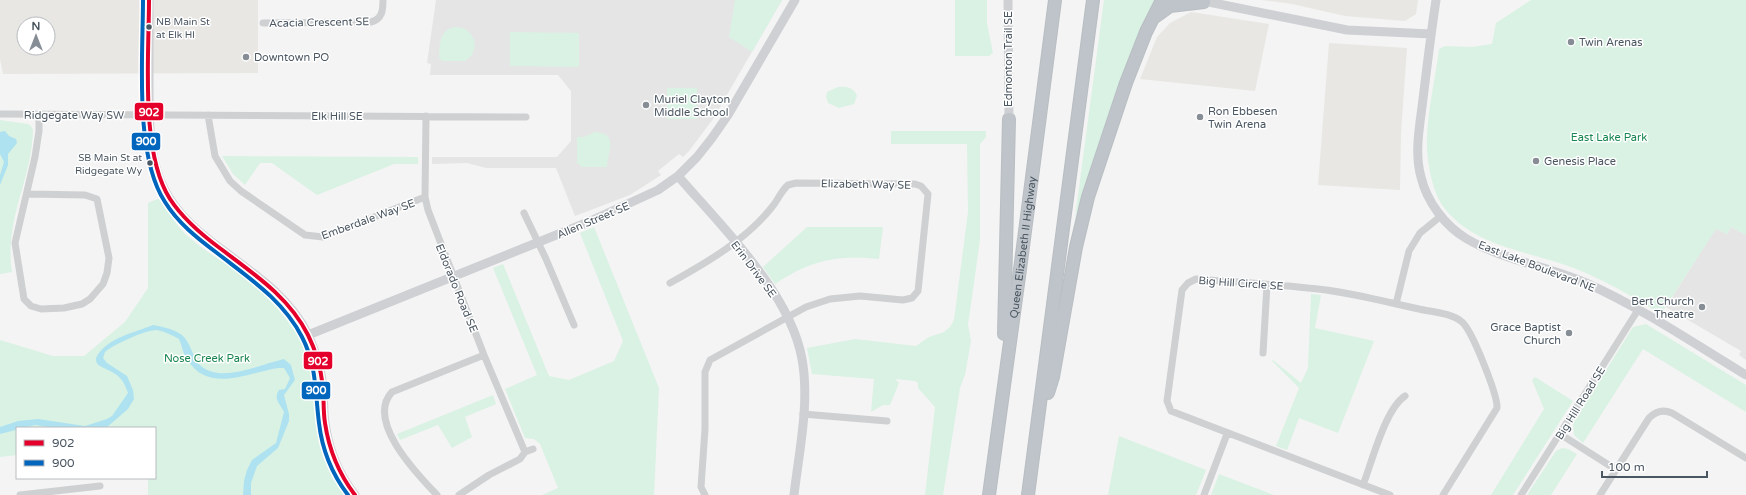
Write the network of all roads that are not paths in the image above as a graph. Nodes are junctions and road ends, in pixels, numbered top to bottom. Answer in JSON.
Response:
{"nodes":[{"id":1,"x":148,"y":0,"type":"edge"},
{"id":2,"x":383,"y":0,"type":"edge"},
{"id":3,"x":795,"y":0,"type":"edge"},
{"id":4,"x":1008,"y":0,"type":"edge"},
{"id":5,"x":1055,"y":0,"type":"edge"},
{"id":6,"x":1093,"y":0,"type":"edge"},
{"id":7,"x":1162,"y":0,"type":"edge"},
{"id":8,"x":1436,"y":0,"type":"edge"},
{"id":9,"x":1201,"y":1,"type":"edge"},
{"id":10,"x":263,"y":23,"type":"dead end"},
{"id":11,"x":1146,"y":32,"type":"junction"},
{"id":12,"x":1431,"y":34,"type":"junction"},
{"id":13,"x":0,"y":114,"type":"edge"},
{"id":14,"x":39,"y":115,"type":"junction"},
{"id":15,"x":149,"y":115,"type":"junction"},
{"id":16,"x":208,"y":115,"type":"junction"},
{"id":17,"x":426,"y":116,"type":"junction"},
{"id":18,"x":526,"y":117,"type":"dead end"},
{"id":19,"x":1009,"y":119,"type":"joint"},
{"id":20,"x":678,"y":176,"type":"junction"},
{"id":21,"x":28,"y":194,"type":"junction"},
{"id":22,"x":425,"y":197,"type":"junction"},
{"id":23,"x":524,"y":213,"type":"dead end"},
{"id":24,"x":1441,"y":216,"type":"junction"},
{"id":25,"x":735,"y":242,"type":"junction"},
{"id":26,"x":538,"y":243,"type":"junction"},
{"id":27,"x":453,"y":277,"type":"junction"},
{"id":28,"x":670,"y":283,"type":"dead end"},
{"id":29,"x":1267,"y":285,"type":"junction"},
{"id":30,"x":1396,"y":304,"type":"junction"},
{"id":31,"x":1638,"y":310,"type":"junction"},
{"id":32,"x":788,"y":317,"type":"junction"},
{"id":33,"x":574,"y":325,"type":"dead end"},
{"id":34,"x":308,"y":335,"type":"junction"},
{"id":35,"x":1263,"y":353,"type":"dead end"},
{"id":36,"x":484,"y":355,"type":"junction"},
{"id":37,"x":1746,"y":375,"type":"edge"},
{"id":38,"x":1003,"y":386,"type":"junction"},
{"id":39,"x":1405,"y":396,"type":"dead end"},
{"id":40,"x":803,"y":414,"type":"junction"},
{"id":41,"x":1039,"y":418,"type":"junction"},
{"id":42,"x":887,"y":421,"type":"dead end"},
{"id":43,"x":1227,"y":434,"type":"junction"},
{"id":44,"x":1560,"y":434,"type":"junction"},
{"id":45,"x":533,"y":449,"type":"dead end"},
{"id":46,"x":525,"y":452,"type":"junction"},
{"id":47,"x":1746,"y":458,"type":"edge"},
{"id":48,"x":1615,"y":469,"type":"junction"},
{"id":49,"x":1363,"y":485,"type":"junction"},
{"id":50,"x":100,"y":486,"type":"dead end"},
{"id":51,"x":20,"y":495,"type":"edge"},
{"id":52,"x":355,"y":495,"type":"edge"},
{"id":53,"x":437,"y":495,"type":"edge"},
{"id":54,"x":459,"y":495,"type":"edge"},
{"id":55,"x":704,"y":495,"type":"edge"},
{"id":56,"x":794,"y":495,"type":"edge"},
{"id":57,"x":989,"y":495,"type":"edge"},
{"id":58,"x":1028,"y":495,"type":"edge"},
{"id":59,"x":1204,"y":495,"type":"edge"},
{"id":60,"x":1390,"y":495,"type":"edge"},
{"id":61,"x":1443,"y":495,"type":"edge"},
{"id":62,"x":1521,"y":495,"type":"edge"},
{"id":63,"x":1600,"y":495,"type":"edge"}],
"edges":[{"from":1,"to":15,"type":"street"},
{"from":2,"to":10,"type":"street","name":"Acacia Crescent SE"},
{"from":3,"to":20,"type":"street","name":"Allen Street SE"},
{"from":4,"to":19,"type":"street","name":"Edmonton Trail SE"},
{"from":5,"to":38,"type":"highway","name":"Queen Elizabeth II Highway"},
{"from":6,"to":41,"type":"highway"},
{"from":7,"to":11,"type":"highway"},
{"from":8,"to":12,"type":"street","name":"East Lake Boulevard NE"},
{"from":9,"to":11,"type":"highway"},
{"from":9,"to":12,"type":"street"},
{"from":11,"to":41,"type":"highway"},
{"from":12,"to":24,"type":"street","name":"East Lake Boulevard NE"},
{"from":13,"to":14,"type":"street","name":"Ridgegate Way SW"},
{"from":14,"to":15,"type":"street","name":"Ridgegate Way SW"},
{"from":14,"to":21,"type":"street"},
{"from":15,"to":16,"type":"street","name":"Elk Hill SE"},
{"from":15,"to":34,"type":"street"},
{"from":16,"to":17,"type":"street","name":"Elk Hill SE"},
{"from":16,"to":22,"type":"street","name":"Emberdale Way SE"},
{"from":17,"to":18,"type":"street","name":"Elk Hill SE"},
{"from":17,"to":22,"type":"street","name":"Eldorado Road SE"},
{"from":19,"to":38,"type":"highway"},
{"from":20,"to":25,"type":"street","name":"Erin Drive SE"},
{"from":20,"to":26,"type":"street","name":"Allen Street SE"},
{"from":21,"to":21,"type":"street"},
{"from":22,"to":27,"type":"street","name":"Eldorado Road SE"},
{"from":23,"to":26,"type":"street"},
{"from":24,"to":30,"type":"street"},
{"from":24,"to":31,"type":"street","name":"East Lake Boulevard NE"},
{"from":25,"to":28,"type":"street"},
{"from":25,"to":32,"type":"street","name":"Erin Drive SE"},
{"from":25,"to":32,"type":"street","name":"Elizabeth Way SE"},
{"from":26,"to":27,"type":"street","name":"Allen Street SE"},
{"from":26,"to":33,"type":"street"},
{"from":27,"to":34,"type":"street","name":"Allen Street SE"},
{"from":27,"to":36,"type":"street","name":"Eldorado Road SE"},
{"from":29,"to":30,"type":"street","name":"Big Hill Circle SE"},
{"from":29,"to":35,"type":"street"},
{"from":29,"to":43,"type":"street","name":"Big Hill Circle SE"},
{"from":30,"to":61,"type":"street","name":"Big Hill Circle SE"},
{"from":31,"to":37,"type":"street","name":"East Lake Boulevard NE"},
{"from":31,"to":44,"type":"street","name":"Big Hill Road SE"},
{"from":32,"to":40,"type":"street","name":"Erin Drive SE"},
{"from":32,"to":55,"type":"street"},
{"from":34,"to":52,"type":"street"},
{"from":36,"to":46,"type":"street","name":"Eldorado Road SE"},
{"from":36,"to":53,"type":"street"},
{"from":38,"to":57,"type":"highway","name":"Queen Elizabeth II Highway"},
{"from":39,"to":49,"type":"street"},
{"from":40,"to":42,"type":"street"},
{"from":40,"to":56,"type":"street","name":"Erin Drive SE"},
{"from":41,"to":58,"type":"highway"},
{"from":43,"to":49,"type":"street","name":"Big Hill Circle SE"},
{"from":43,"to":59,"type":"street"},
{"from":44,"to":48,"type":"street"},
{"from":44,"to":62,"type":"street","name":"Big Hill Road SE"},
{"from":45,"to":46,"type":"street"},
{"from":46,"to":54,"type":"street"},
{"from":47,"to":48,"type":"street"},
{"from":48,"to":63,"type":"street"},
{"from":49,"to":60,"type":"street","name":"Big Hill Circle SE"},
{"from":50,"to":51,"type":"street"}]}
